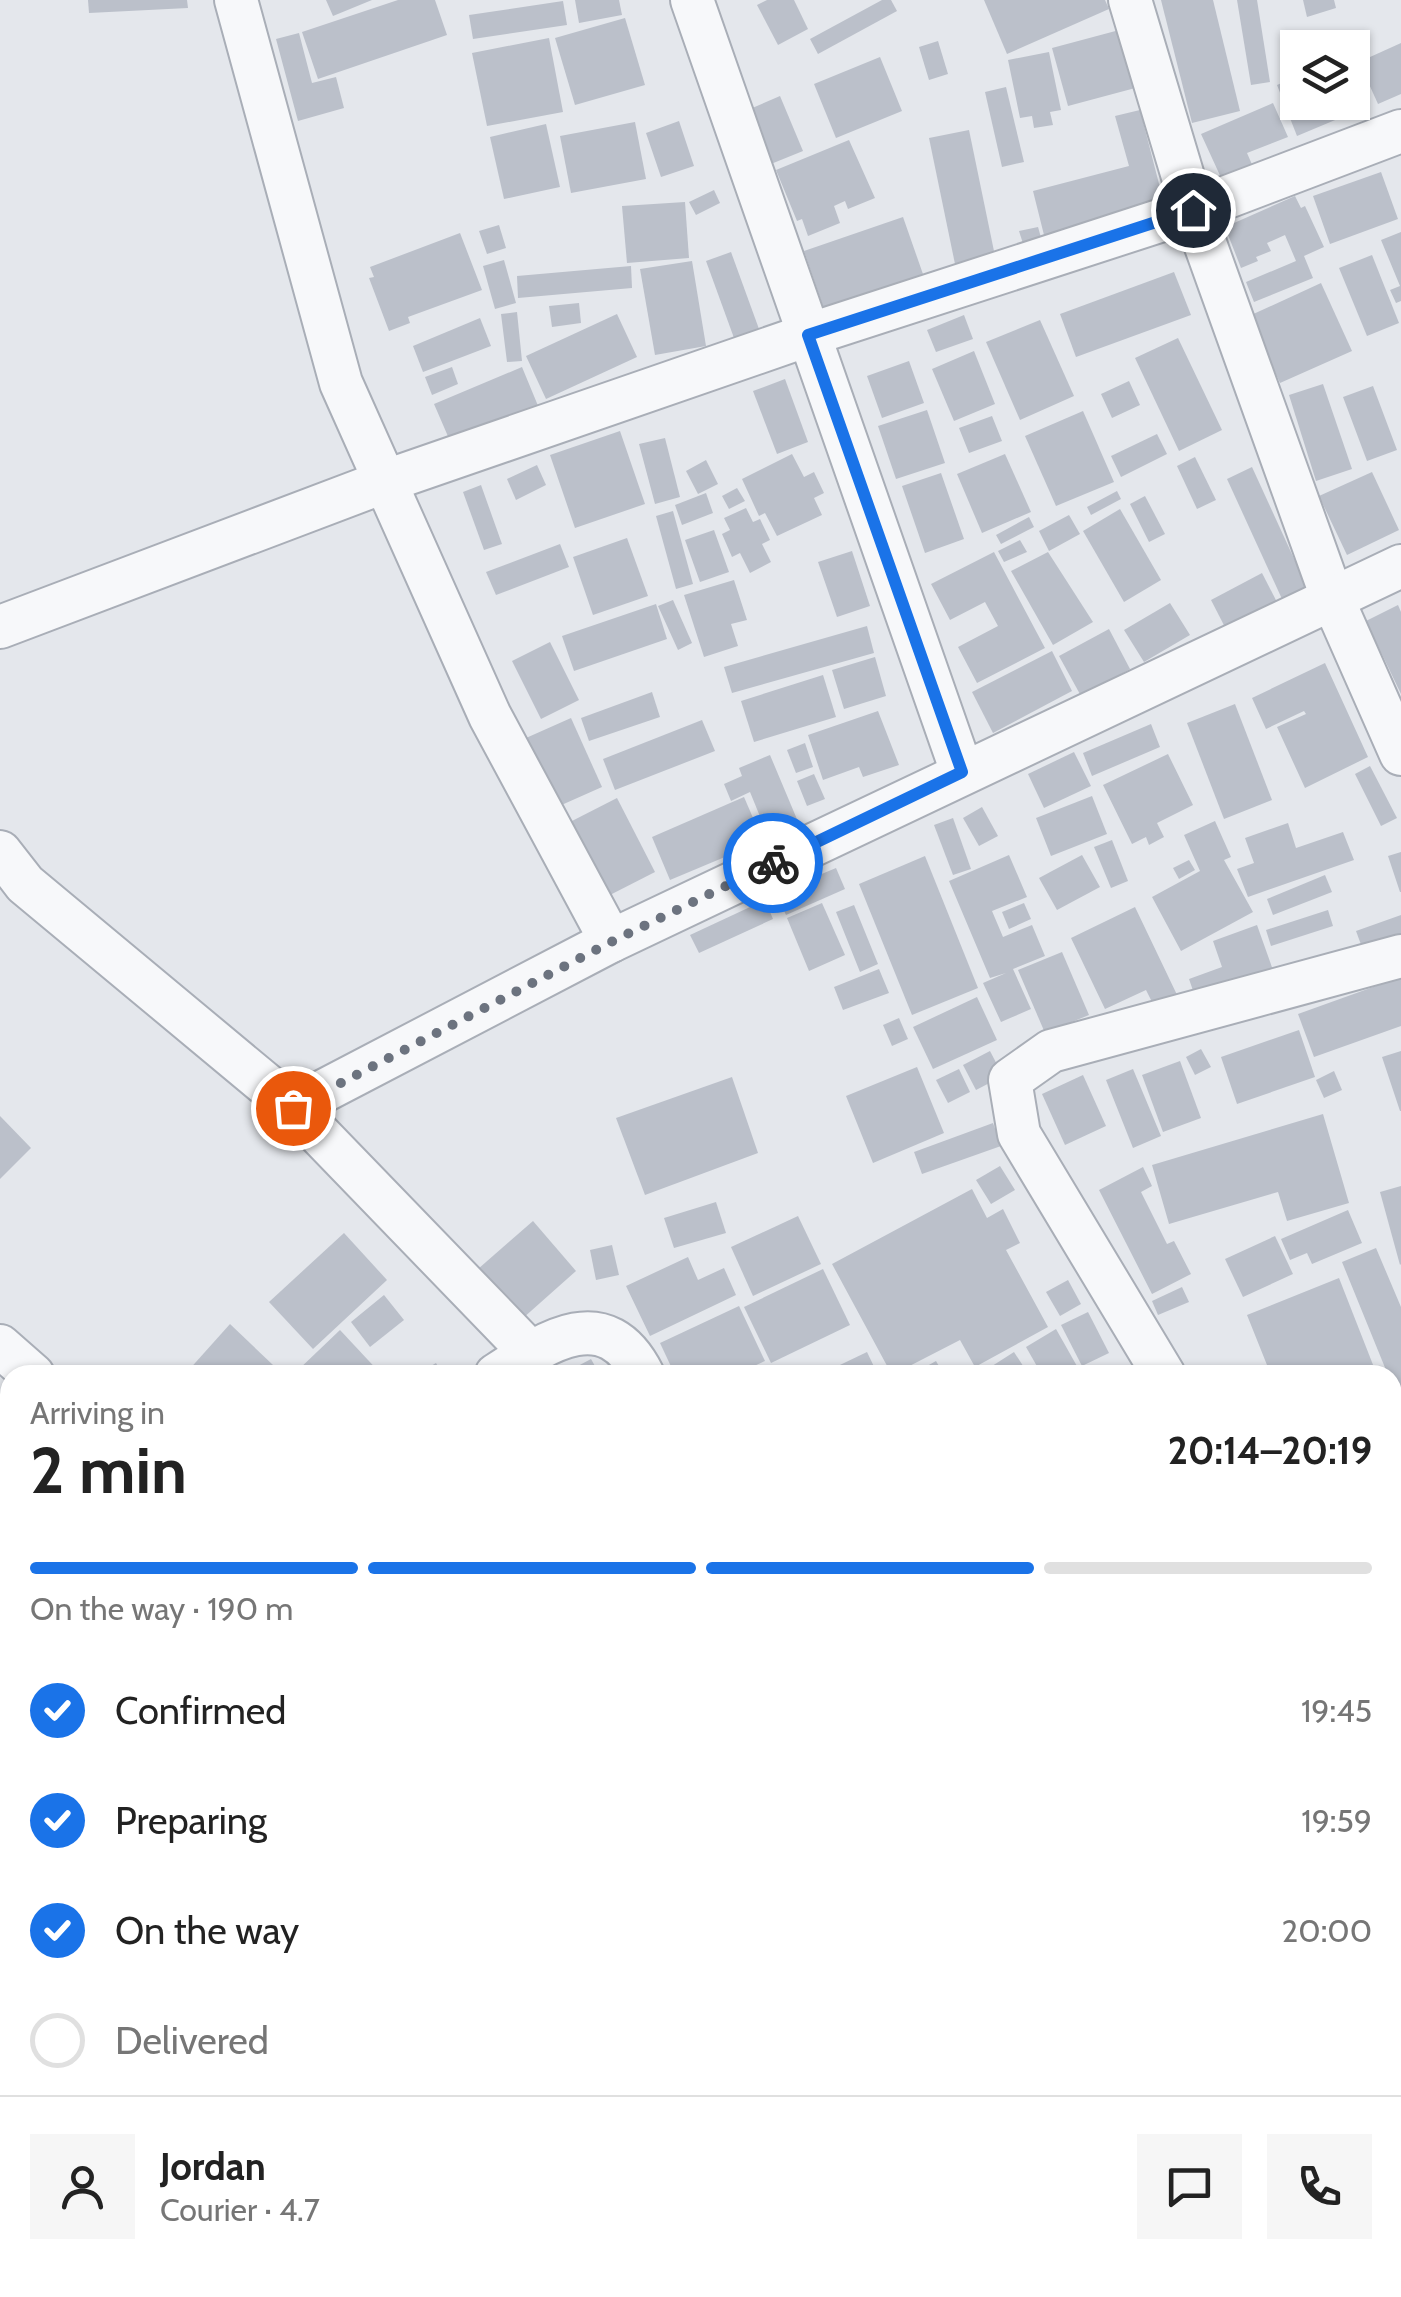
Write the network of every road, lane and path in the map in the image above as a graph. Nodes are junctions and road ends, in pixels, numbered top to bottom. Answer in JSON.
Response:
{"nodes":[{"id":1,"x":236,"y":0,"type":"edge"},
{"id":2,"x":692,"y":0,"type":"edge"},
{"id":3,"x":1130,"y":0,"type":"edge"},
{"id":4,"x":1401,"y":132,"type":"edge"},
{"id":5,"x":1193,"y":210,"type":"junction"},
{"id":6,"x":808,"y":335,"type":"junction"},
{"id":7,"x":386,"y":480,"type":"junction"},
{"id":8,"x":1401,"y":566,"type":"edge"},
{"id":9,"x":1333,"y":600,"type":"junction"},
{"id":10,"x":0,"y":627,"type":"edge"},
{"id":11,"x":1401,"y":754,"type":"edge"},
{"id":12,"x":962,"y":772,"type":"junction"},
{"id":13,"x":8,"y":881,"type":"edge"},
{"id":14,"x":611,"y":942,"type":"junction"},
{"id":15,"x":1401,"y":956,"type":"edge"},
{"id":16,"x":293,"y":1108,"type":"junction"},
{"id":17,"x":0,"y":1346,"type":"edge"},
{"id":18,"x":513,"y":1364,"type":"edge"},
{"id":19,"x":22,"y":1365,"type":"edge"},
{"id":20,"x":638,"y":1365,"type":"edge"},
{"id":21,"x":1158,"y":1365,"type":"edge"}],
"edges":[{"from":1,"to":7,"type":"street"},
{"from":2,"to":6,"type":"street"},
{"from":3,"to":5,"type":"street"},
{"from":4,"to":5,"type":"street"},
{"from":5,"to":6,"type":"street"},
{"from":5,"to":9,"type":"street"},
{"from":6,"to":7,"type":"street"},
{"from":6,"to":12,"type":"street"},
{"from":7,"to":10,"type":"street"},
{"from":7,"to":14,"type":"street"},
{"from":8,"to":9,"type":"street"},
{"from":9,"to":11,"type":"street"},
{"from":9,"to":12,"type":"street"},
{"from":12,"to":14,"type":"street"},
{"from":13,"to":16,"type":"street"},
{"from":14,"to":16,"type":"street"},
{"from":15,"to":21,"type":"street"},
{"from":16,"to":18,"type":"street"},
{"from":17,"to":19,"type":"street"},
{"from":18,"to":20,"type":"street"}]}
